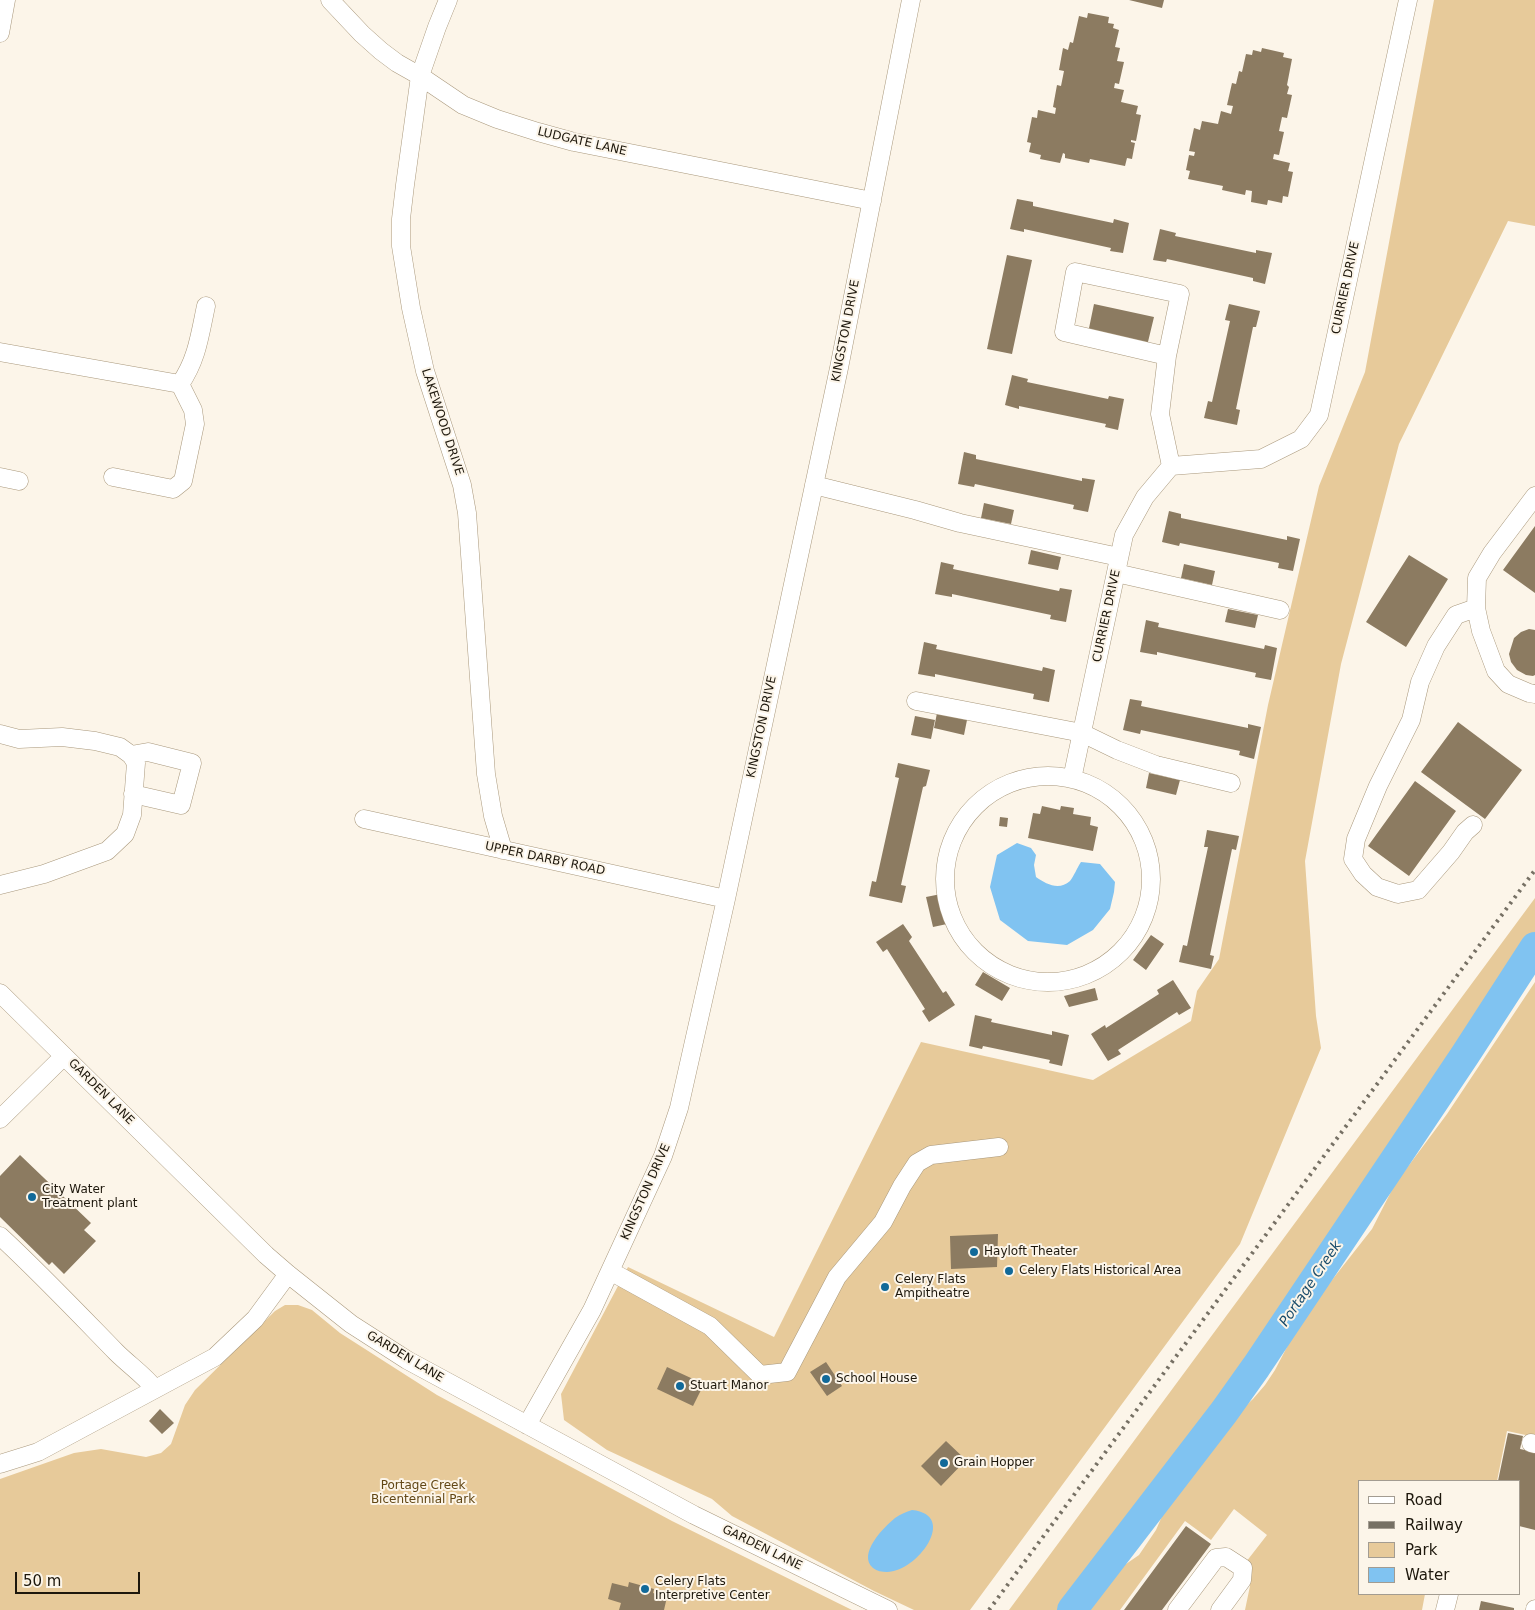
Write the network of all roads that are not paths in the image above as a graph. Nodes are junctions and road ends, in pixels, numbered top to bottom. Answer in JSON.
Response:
{"nodes":[{"id":1,"x":6,"y":0,"type":"edge"},
{"id":2,"x":330,"y":0,"type":"edge"},
{"id":3,"x":448,"y":0,"type":"edge"},
{"id":4,"x":911,"y":0,"type":"edge"},
{"id":5,"x":1408,"y":0,"type":"edge"},
{"id":6,"x":0,"y":33,"type":"edge"},
{"id":7,"x":420,"y":76,"type":"junction"},
{"id":8,"x":872,"y":201,"type":"junction"},
{"id":9,"x":206,"y":306,"type":"dead end"},
{"id":10,"x":0,"y":352,"type":"edge"},
{"id":11,"x":1167,"y":356,"type":"junction"},
{"id":12,"x":180,"y":384,"type":"junction"},
{"id":13,"x":1171,"y":466,"type":"junction"},
{"id":14,"x":0,"y":477,"type":"edge"},
{"id":15,"x":113,"y":477,"type":"dead end"},
{"id":16,"x":19,"y":481,"type":"dead end"},
{"id":17,"x":814,"y":485,"type":"junction"},
{"id":18,"x":1535,"y":496,"type":"edge"},
{"id":19,"x":1118,"y":565,"type":"junction"},
{"id":20,"x":1476,"y":608,"type":"junction"},
{"id":21,"x":1280,"y":610,"type":"dead end"},
{"id":22,"x":1535,"y":694,"type":"edge"},
{"id":23,"x":916,"y":700,"type":"dead end"},
{"id":24,"x":1082,"y":733,"type":"junction"},
{"id":25,"x":0,"y":734,"type":"edge"},
{"id":26,"x":131,"y":755,"type":"junction"},
{"id":27,"x":1072,"y":779,"type":"junction"},
{"id":28,"x":1231,"y":782,"type":"dead end"},
{"id":29,"x":133,"y":794,"type":"junction"},
{"id":30,"x":364,"y":820,"type":"dead end"},
{"id":31,"x":1473,"y":825,"type":"dead end"},
{"id":32,"x":503,"y":850,"type":"junction"},
{"id":33,"x":0,"y":885,"type":"edge"},
{"id":34,"x":726,"y":899,"type":"junction"},
{"id":35,"x":0,"y":993,"type":"edge"},
{"id":36,"x":64,"y":1056,"type":"junction"},
{"id":37,"x":0,"y":1119,"type":"edge"},
{"id":38,"x":998,"y":1147,"type":"dead end"},
{"id":39,"x":0,"y":1236,"type":"edge"},
{"id":40,"x":610,"y":1271,"type":"junction"},
{"id":41,"x":288,"y":1274,"type":"junction"},
{"id":42,"x":155,"y":1389,"type":"junction"},
{"id":43,"x":527,"y":1425,"type":"junction"},
{"id":44,"x":0,"y":1464,"type":"edge"},
{"id":45,"x":1449,"y":1595,"type":"edge"},
{"id":46,"x":888,"y":1610,"type":"edge"},
{"id":47,"x":1177,"y":1610,"type":"edge"},
{"id":48,"x":1220,"y":1610,"type":"edge"},
{"id":49,"x":1445,"y":1610,"type":"edge"}],
"edges":[{"from":1,"to":6,"type":"street"},
{"from":2,"to":7,"type":"street","name":"LUDGATE LANE"},
{"from":3,"to":7,"type":"street","name":"LAKEWOOD DRIVE"},
{"from":4,"to":8,"type":"street","name":"KINGSTON DRIVE"},
{"from":5,"to":13,"type":"street","name":"CURRIER DRIVE"},
{"from":7,"to":8,"type":"street","name":"LUDGATE LANE"},
{"from":7,"to":32,"type":"street","name":"LAKEWOOD DRIVE"},
{"from":8,"to":17,"type":"street","name":"KINGSTON DRIVE"},
{"from":9,"to":12,"type":"street"},
{"from":10,"to":12,"type":"street"},
{"from":11,"to":11,"type":"street"},
{"from":11,"to":13,"type":"street"},
{"from":12,"to":15,"type":"street"},
{"from":13,"to":19,"type":"street","name":"CURRIER DRIVE"},
{"from":14,"to":16,"type":"street"},
{"from":17,"to":19,"type":"street"},
{"from":17,"to":34,"type":"street","name":"KINGSTON DRIVE"},
{"from":18,"to":20,"type":"street"},
{"from":19,"to":21,"type":"street"},
{"from":19,"to":24,"type":"street","name":"CURRIER DRIVE"},
{"from":20,"to":22,"type":"street"},
{"from":20,"to":31,"type":"street"},
{"from":23,"to":24,"type":"street"},
{"from":24,"to":27,"type":"street","name":"CURRIER DRIVE"},
{"from":24,"to":28,"type":"street"},
{"from":25,"to":26,"type":"street"},
{"from":26,"to":29,"type":"street"},
{"from":26,"to":29,"type":"street"},
{"from":27,"to":27,"type":"street"},
{"from":29,"to":33,"type":"street"},
{"from":30,"to":32,"type":"street","name":"UPPER DARBY ROAD"},
{"from":32,"to":34,"type":"street","name":"UPPER DARBY ROAD"},
{"from":34,"to":40,"type":"street","name":"KINGSTON DRIVE"},
{"from":35,"to":36,"type":"street","name":"GARDEN LANE"},
{"from":36,"to":37,"type":"street"},
{"from":36,"to":41,"type":"street","name":"GARDEN LANE"},
{"from":38,"to":40,"type":"street"},
{"from":39,"to":42,"type":"street"},
{"from":40,"to":43,"type":"street","name":"KINGSTON DRIVE"},
{"from":41,"to":42,"type":"street"},
{"from":41,"to":43,"type":"street","name":"GARDEN LANE"},
{"from":42,"to":44,"type":"street"},
{"from":43,"to":46,"type":"street","name":"GARDEN LANE"},
{"from":45,"to":49,"type":"street"},
{"from":47,"to":48,"type":"street"}]}
